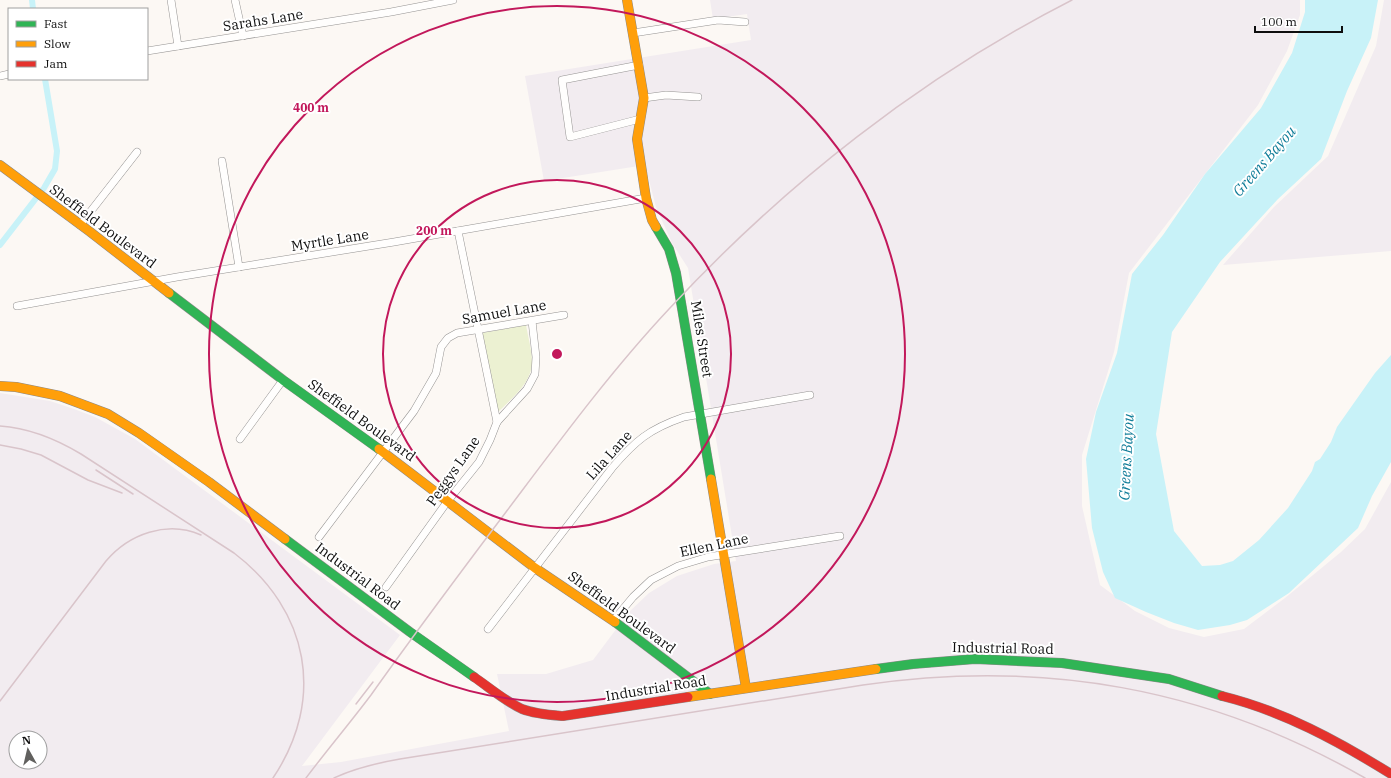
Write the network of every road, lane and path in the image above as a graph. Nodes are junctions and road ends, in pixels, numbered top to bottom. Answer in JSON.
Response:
{"nodes":[{"id":1,"x":171,"y":0,"type":"edge"},
{"id":2,"x":235,"y":0,"type":"edge"},
{"id":3,"x":454,"y":0,"type":"edge"},
{"id":4,"x":626,"y":0,"type":"edge"},
{"id":5,"x":746,"y":22,"type":"dead end"},
{"id":6,"x":632,"y":33,"type":"junction"},
{"id":7,"x":243,"y":36,"type":"junction"},
{"id":8,"x":178,"y":46,"type":"junction"},
{"id":9,"x":148,"y":51,"type":"edge"},
{"id":10,"x":639,"y":65,"type":"junction"},
{"id":11,"x":698,"y":97,"type":"dead end"},
{"id":12,"x":644,"y":98,"type":"junction"},
{"id":13,"x":640,"y":119,"type":"junction"},
{"id":14,"x":137,"y":152,"type":"dead end"},
{"id":15,"x":222,"y":160,"type":"dead end"},
{"id":16,"x":0,"y":165,"type":"edge"},
{"id":17,"x":646,"y":198,"type":"junction"},
{"id":18,"x":80,"y":225,"type":"junction"},
{"id":19,"x":458,"y":231,"type":"junction"},
{"id":20,"x":239,"y":267,"type":"junction"},
{"id":21,"x":154,"y":282,"type":"junction"},
{"id":22,"x":17,"y":306,"type":"dead end"},
{"id":23,"x":564,"y":315,"type":"dead end"},
{"id":24,"x":532,"y":321,"type":"junction"},
{"id":25,"x":478,"y":329,"type":"junction"},
{"id":26,"x":284,"y":380,"type":"junction"},
{"id":27,"x":0,"y":386,"type":"edge"},
{"id":28,"x":810,"y":395,"type":"dead end"},
{"id":29,"x":699,"y":414,"type":"junction"},
{"id":30,"x":496,"y":422,"type":"junction"},
{"id":31,"x":240,"y":439,"type":"dead end"},
{"id":32,"x":383,"y":452,"type":"junction"},
{"id":33,"x":447,"y":502,"type":"junction"},
{"id":34,"x":840,"y":536,"type":"dead end"},
{"id":35,"x":319,"y":537,"type":"dead end"},
{"id":36,"x":724,"y":555,"type":"junction"},
{"id":37,"x":536,"y":568,"type":"junction"},
{"id":38,"x":386,"y":587,"type":"dead end"},
{"id":39,"x":613,"y":621,"type":"junction"},
{"id":40,"x":488,"y":629,"type":"dead end"},
{"id":41,"x":746,"y":688,"type":"junction"},
{"id":42,"x":710,"y":694,"type":"junction"},
{"id":43,"x":1391,"y":774,"type":"edge"}],
"edges":[{"from":1,"to":8,"type":"street"},
{"from":2,"to":7,"type":"street"},
{"from":3,"to":7,"type":"street","name":"Sarahs Lane"},
{"from":4,"to":6,"type":"street","name":"Miles Street"},
{"from":5,"to":6,"type":"street"},
{"from":6,"to":10,"type":"street","name":"Miles Street"},
{"from":7,"to":8,"type":"street","name":"Sarahs Lane"},
{"from":8,"to":9,"type":"street","name":"Sarahs Lane"},
{"from":10,"to":12,"type":"street","name":"Miles Street"},
{"from":10,"to":13,"type":"street"},
{"from":11,"to":12,"type":"street"},
{"from":12,"to":13,"type":"street","name":"Miles Street"},
{"from":13,"to":17,"type":"street","name":"Miles Street"},
{"from":14,"to":18,"type":"street"},
{"from":15,"to":20,"type":"street"},
{"from":16,"to":18,"type":"street","name":"Sheffield Boulevard"},
{"from":17,"to":19,"type":"street","name":"Myrtle Lane"},
{"from":17,"to":29,"type":"street","name":"Miles Street"},
{"from":18,"to":21,"type":"street","name":"Sheffield Boulevard"},
{"from":19,"to":20,"type":"street","name":"Myrtle Lane"},
{"from":19,"to":25,"type":"street"},
{"from":20,"to":21,"type":"street","name":"Myrtle Lane"},
{"from":21,"to":22,"type":"street","name":"Myrtle Lane"},
{"from":21,"to":26,"type":"street","name":"Sheffield Boulevard"},
{"from":23,"to":24,"type":"street","name":"Samuel Lane"},
{"from":24,"to":25,"type":"street","name":"Samuel Lane"},
{"from":24,"to":30,"type":"street","name":"Peggys Lane"},
{"from":25,"to":30,"type":"street"},
{"from":25,"to":32,"type":"street","name":"Samuel Lane"},
{"from":26,"to":31,"type":"street"},
{"from":26,"to":32,"type":"street","name":"Sheffield Boulevard"},
{"from":27,"to":42,"type":"street","name":"Industrial Road"},
{"from":28,"to":29,"type":"street","name":"Lila Lane"},
{"from":29,"to":36,"type":"street","name":"Miles Street"},
{"from":29,"to":37,"type":"street","name":"Lila Lane"},
{"from":30,"to":33,"type":"street","name":"Peggys Lane"},
{"from":32,"to":33,"type":"street","name":"Sheffield Boulevard"},
{"from":32,"to":35,"type":"street","name":"Samuel Lane"},
{"from":33,"to":37,"type":"street","name":"Sheffield Boulevard"},
{"from":33,"to":38,"type":"street","name":"Peggys Lane"},
{"from":34,"to":36,"type":"street","name":"Ellen Lane"},
{"from":36,"to":39,"type":"street","name":"Ellen Lane"},
{"from":36,"to":41,"type":"street","name":"Miles Street"},
{"from":37,"to":39,"type":"street","name":"Sheffield Boulevard"},
{"from":37,"to":40,"type":"street","name":"Lila Lane"},
{"from":39,"to":42,"type":"street","name":"Sheffield Boulevard"},
{"from":41,"to":42,"type":"street","name":"Industrial Road"},
{"from":41,"to":43,"type":"street","name":"Industrial Road"}]}
